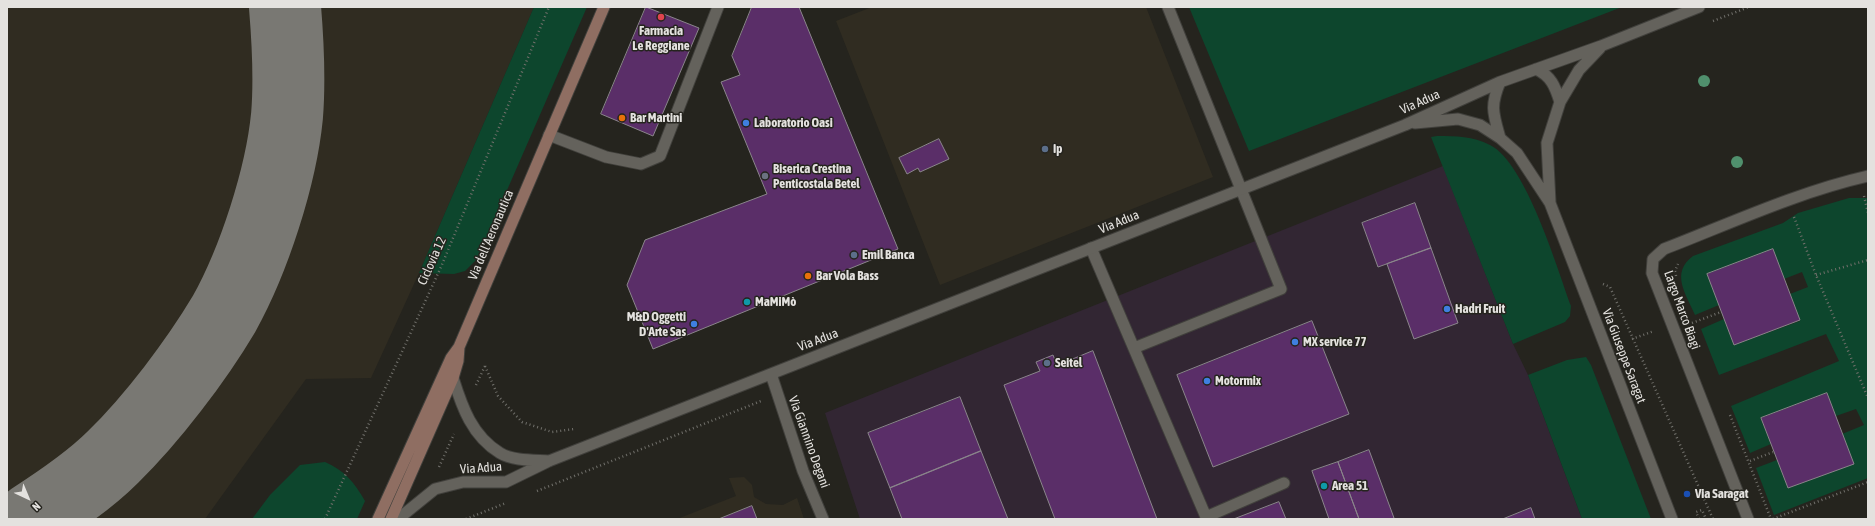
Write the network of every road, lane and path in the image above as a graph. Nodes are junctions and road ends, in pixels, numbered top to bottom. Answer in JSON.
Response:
{"nodes":[{"id":1,"x":549,"y":7,"type":"edge"},
{"id":2,"x":604,"y":7,"type":"edge"},
{"id":3,"x":1168,"y":7,"type":"edge"},
{"id":4,"x":1699,"y":7,"type":"edge"},
{"id":5,"x":717,"y":8,"type":"edge"},
{"id":6,"x":1601,"y":46,"type":"junction"},
{"id":7,"x":1536,"y":68,"type":"junction"},
{"id":8,"x":1500,"y":82,"type":"junction"},
{"id":9,"x":1560,"y":102,"type":"junction"},
{"id":10,"x":1405,"y":124,"type":"junction"},
{"id":11,"x":549,"y":135,"type":"junction"},
{"id":12,"x":1500,"y":138,"type":"junction"},
{"id":13,"x":1868,"y":176,"type":"edge"},
{"id":14,"x":1241,"y":189,"type":"junction"},
{"id":15,"x":1863,"y":190,"type":"dead end"},
{"id":16,"x":1788,"y":201,"type":"junction"},
{"id":17,"x":1550,"y":203,"type":"junction"},
{"id":18,"x":1868,"y":213,"type":"edge"},
{"id":19,"x":1091,"y":248,"type":"junction"},
{"id":20,"x":1868,"y":260,"type":"edge"},
{"id":21,"x":1577,"y":273,"type":"junction"},
{"id":22,"x":1816,"y":275,"type":"junction"},
{"id":23,"x":1721,"y":312,"type":"dead end"},
{"id":24,"x":1672,"y":326,"type":"junction"},
{"id":25,"x":1632,"y":339,"type":"junction"},
{"id":26,"x":459,"y":347,"type":"junction"},
{"id":27,"x":1134,"y":348,"type":"junction"},
{"id":28,"x":485,"y":366,"type":"dead end"},
{"id":29,"x":771,"y":374,"type":"junction"},
{"id":30,"x":452,"y":378,"type":"junction"},
{"id":31,"x":1868,"y":398,"type":"edge"},
{"id":32,"x":464,"y":412,"type":"junction"},
{"id":33,"x":1774,"y":452,"type":"dead end"},
{"id":34,"x":550,"y":461,"type":"junction"},
{"id":35,"x":1750,"y":461,"type":"dead end"},
{"id":36,"x":1868,"y":482,"type":"edge"},
{"id":37,"x":1284,"y":483,"type":"dead end"},
{"id":38,"x":425,"y":497,"type":"junction"},
{"id":39,"x":325,"y":519,"type":"edge"},
{"id":40,"x":378,"y":519,"type":"edge"},
{"id":41,"x":391,"y":519,"type":"edge"},
{"id":42,"x":398,"y":519,"type":"edge"},
{"id":43,"x":823,"y":519,"type":"edge"},
{"id":44,"x":1672,"y":519,"type":"edge"},
{"id":45,"x":1699,"y":519,"type":"edge"},
{"id":46,"x":1706,"y":519,"type":"edge"},
{"id":47,"x":1713,"y":519,"type":"edge"},
{"id":48,"x":1748,"y":519,"type":"edge"},
{"id":49,"x":1773,"y":519,"type":"edge"}],
"edges":[{"from":1,"to":39,"type":"path","name":"Ciclovia 12"},
{"from":2,"to":11,"type":"main road","name":"Via dell'Aeronautica"},
{"from":3,"to":14,"type":"street"},
{"from":4,"to":6,"type":"street","name":"Via Adua"},
{"from":5,"to":11,"type":"street"},
{"from":6,"to":7,"type":"street","name":"Via Adua"},
{"from":6,"to":9,"type":"street","name":"Via Giuseppe Saragat"},
{"from":7,"to":8,"type":"street","name":"Via Adua"},
{"from":7,"to":9,"type":"street"},
{"from":8,"to":10,"type":"street","name":"Via Adua"},
{"from":8,"to":12,"type":"street"},
{"from":9,"to":17,"type":"street","name":"Via Giuseppe Saragat"},
{"from":10,"to":12,"type":"street","name":"Via Giuseppe Saragat"},
{"from":10,"to":14,"type":"street","name":"Via Adua"},
{"from":11,"to":26,"type":"main road","name":"Via dell'Aeronautica"},
{"from":12,"to":17,"type":"street","name":"Via Giuseppe Saragat"},
{"from":13,"to":16,"type":"street","name":"Largo Marco Biagi"},
{"from":14,"to":19,"type":"street","name":"Via Adua"},
{"from":14,"to":27,"type":"street"},
{"from":15,"to":18,"type":"path"},
{"from":16,"to":22,"type":"path"},
{"from":16,"to":24,"type":"street","name":"Largo Marco Biagi"},
{"from":17,"to":21,"type":"street","name":"Via Giuseppe Saragat"},
{"from":19,"to":27,"type":"street"},
{"from":19,"to":29,"type":"street","name":"Via Adua"},
{"from":20,"to":22,"type":"path"},
{"from":21,"to":25,"type":"path"},
{"from":21,"to":44,"type":"street","name":"Via Giuseppe Saragat"},
{"from":22,"to":31,"type":"path"},
{"from":23,"to":24,"type":"path"},
{"from":24,"to":25,"type":"path"},
{"from":24,"to":48,"type":"street","name":"Largo Marco Biagi"},
{"from":25,"to":47,"type":"path"},
{"from":26,"to":30,"type":"main road","name":"Via dell'Aeronautica"},
{"from":26,"to":40,"type":"main road","name":"Via dell'Aeronautica"},
{"from":27,"to":37,"type":"street"},
{"from":28,"to":32,"type":"path"},
{"from":29,"to":34,"type":"street","name":"Via Adua"},
{"from":29,"to":43,"type":"street","name":"Via Giannino Degani"},
{"from":30,"to":32,"type":"street","name":"Via Adua"},
{"from":30,"to":41,"type":"main road","name":"Via dell'Aeronautica"},
{"from":32,"to":34,"type":"street","name":"Via Adua"},
{"from":32,"to":38,"type":"path"},
{"from":33,"to":35,"type":"path"},
{"from":34,"to":38,"type":"street","name":"Via Adua"},
{"from":36,"to":49,"type":"path"},
{"from":38,"to":42,"type":"street","name":"Via Adua"},
{"from":45,"to":46,"type":"path"}]}
